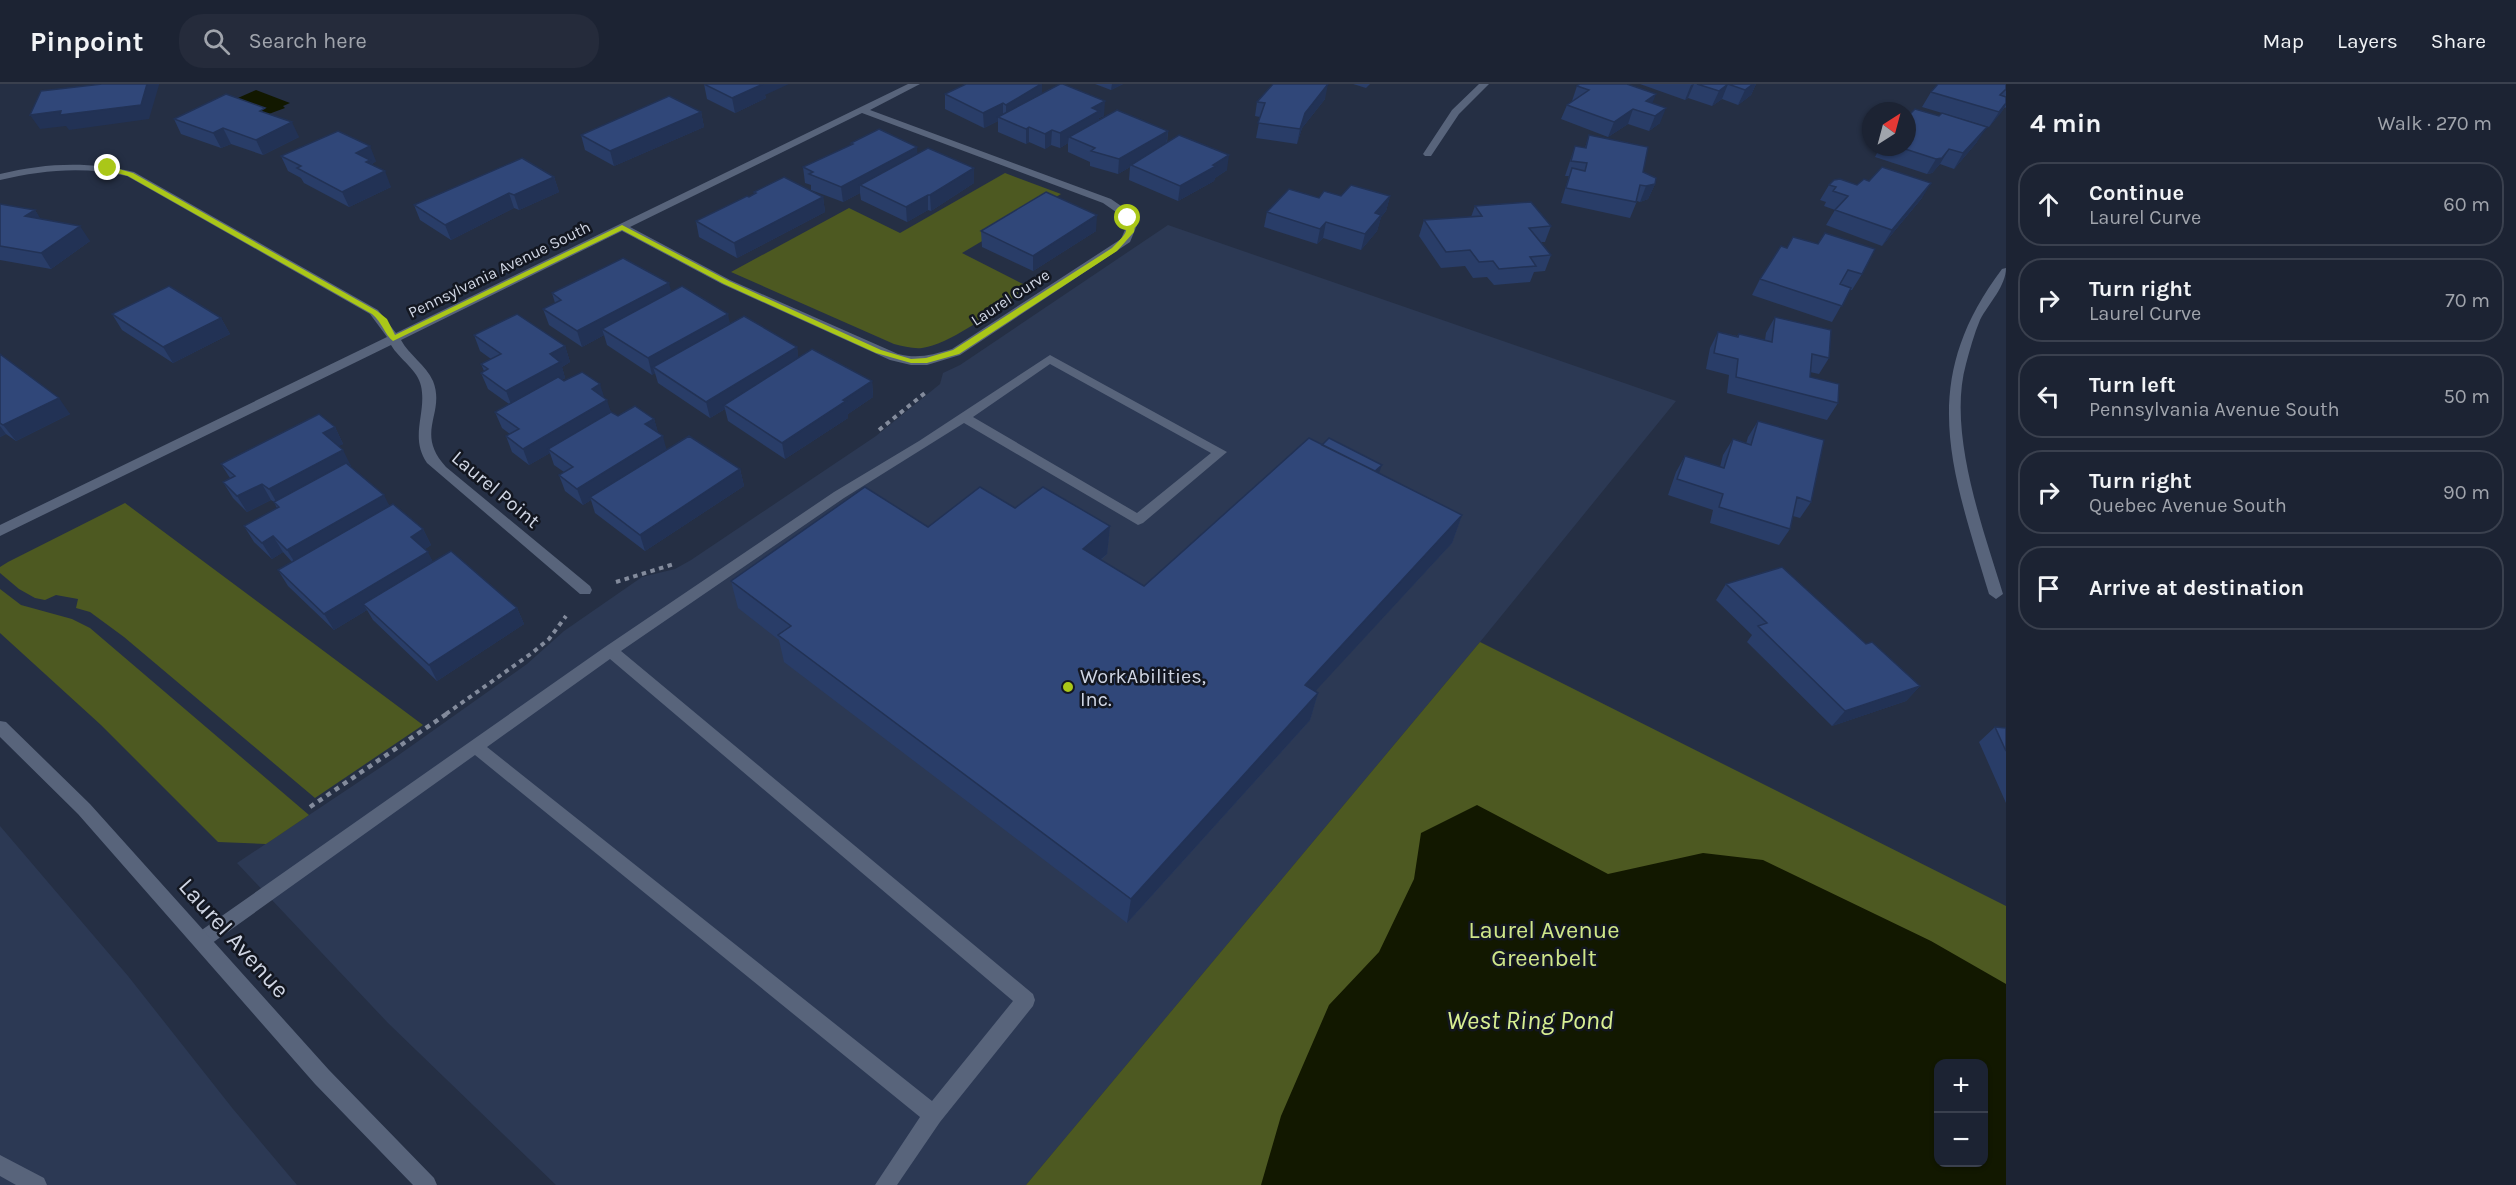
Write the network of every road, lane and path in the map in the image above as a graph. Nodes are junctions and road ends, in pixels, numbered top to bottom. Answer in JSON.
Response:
{"nodes":[{"id":1,"x":915,"y":84,"type":"edge"},
{"id":2,"x":1484,"y":84,"type":"edge"},
{"id":3,"x":862,"y":110,"type":"junction"},
{"id":4,"x":1428,"y":153,"type":"dead end"},
{"id":5,"x":0,"y":177,"type":"edge"},
{"id":6,"x":622,"y":227,"type":"junction"},
{"id":7,"x":2006,"y":271,"type":"edge"},
{"id":8,"x":393,"y":339,"type":"junction"},
{"id":9,"x":934,"y":359,"type":"junction"},
{"id":10,"x":964,"y":417,"type":"junction"},
{"id":11,"x":870,"y":436,"type":"dead end"},
{"id":12,"x":0,"y":531,"type":"edge"},
{"id":13,"x":678,"y":562,"type":"dead end"},
{"id":14,"x":585,"y":590,"type":"junction"},
{"id":15,"x":1996,"y":594,"type":"dead end"},
{"id":16,"x":610,"y":651,"type":"junction"},
{"id":17,"x":0,"y":726,"type":"edge"},
{"id":18,"x":475,"y":746,"type":"junction"},
{"id":19,"x":310,"y":807,"type":"dead end"},
{"id":20,"x":202,"y":940,"type":"junction"},
{"id":21,"x":933,"y":1115,"type":"junction"},
{"id":22,"x":0,"y":1166,"type":"edge"},
{"id":23,"x":37,"y":1185,"type":"edge"},
{"id":24,"x":427,"y":1185,"type":"edge"},
{"id":25,"x":885,"y":1185,"type":"edge"}],
"edges":[{"from":1,"to":3,"type":"street","name":"Pennsylvania Avenue South"},
{"from":2,"to":4,"type":"street"},
{"from":3,"to":6,"type":"street","name":"Pennsylvania Avenue South"},
{"from":3,"to":9,"type":"street","name":"Laurel Curve"},
{"from":5,"to":8,"type":"street","name":"Laurel Point"},
{"from":6,"to":8,"type":"street","name":"Pennsylvania Avenue South"},
{"from":6,"to":9,"type":"street","name":"Laurel Curve"},
{"from":7,"to":15,"type":"street"},
{"from":8,"to":12,"type":"street","name":"Pennsylvania Avenue South"},
{"from":8,"to":14,"type":"street","name":"Laurel Point"},
{"from":9,"to":11,"type":"path"},
{"from":10,"to":10,"type":"street"},
{"from":10,"to":16,"type":"street"},
{"from":13,"to":14,"type":"path"},
{"from":14,"to":19,"type":"path"},
{"from":16,"to":18,"type":"street"},
{"from":16,"to":21,"type":"street"},
{"from":17,"to":20,"type":"street","name":"Laurel Avenue"},
{"from":18,"to":20,"type":"street"},
{"from":18,"to":21,"type":"street"},
{"from":20,"to":24,"type":"street","name":"Laurel Avenue"},
{"from":21,"to":25,"type":"street"},
{"from":22,"to":23,"type":"street"}]}
